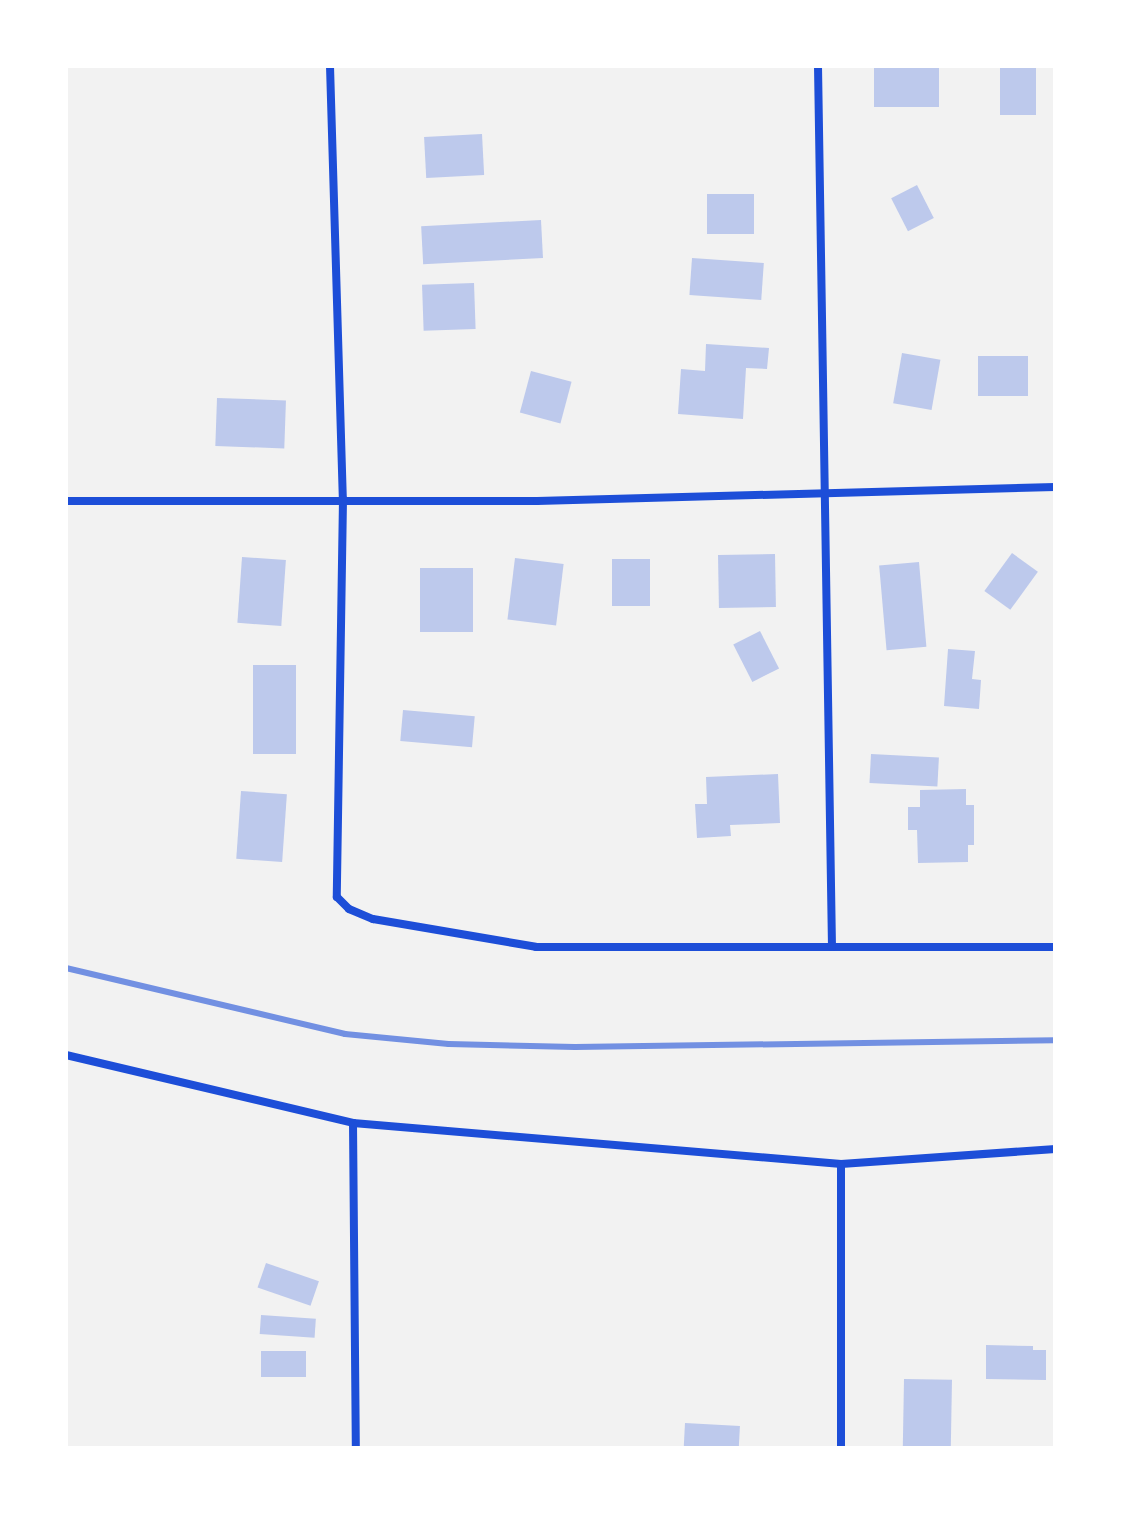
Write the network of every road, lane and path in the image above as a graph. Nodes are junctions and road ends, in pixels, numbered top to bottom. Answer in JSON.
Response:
{"nodes":[{"id":1,"x":330,"y":66,"type":"edge"},
{"id":2,"x":818,"y":66,"type":"edge"},
{"id":3,"x":1055,"y":487,"type":"edge"},
{"id":4,"x":826,"y":492,"type":"junction"},
{"id":5,"x":343,"y":499,"type":"junction"},
{"id":6,"x":66,"y":501,"type":"edge"},
{"id":7,"x":832,"y":947,"type":"junction"},
{"id":8,"x":1055,"y":947,"type":"edge"},
{"id":9,"x":66,"y":1055,"type":"edge"},
{"id":10,"x":353,"y":1123,"type":"junction"},
{"id":11,"x":1055,"y":1149,"type":"edge"},
{"id":12,"x":841,"y":1164,"type":"junction"},
{"id":13,"x":356,"y":1448,"type":"edge"},
{"id":14,"x":841,"y":1448,"type":"edge"}],
"edges":[{"from":1,"to":5,"type":"street"},
{"from":2,"to":4,"type":"street"},
{"from":3,"to":4,"type":"street"},
{"from":4,"to":5,"type":"street"},
{"from":4,"to":7,"type":"street"},
{"from":5,"to":6,"type":"street"},
{"from":5,"to":7,"type":"street"},
{"from":7,"to":8,"type":"street"},
{"from":9,"to":10,"type":"street"},
{"from":10,"to":12,"type":"street"},
{"from":10,"to":13,"type":"street"},
{"from":11,"to":12,"type":"street"},
{"from":12,"to":14,"type":"street"}]}
